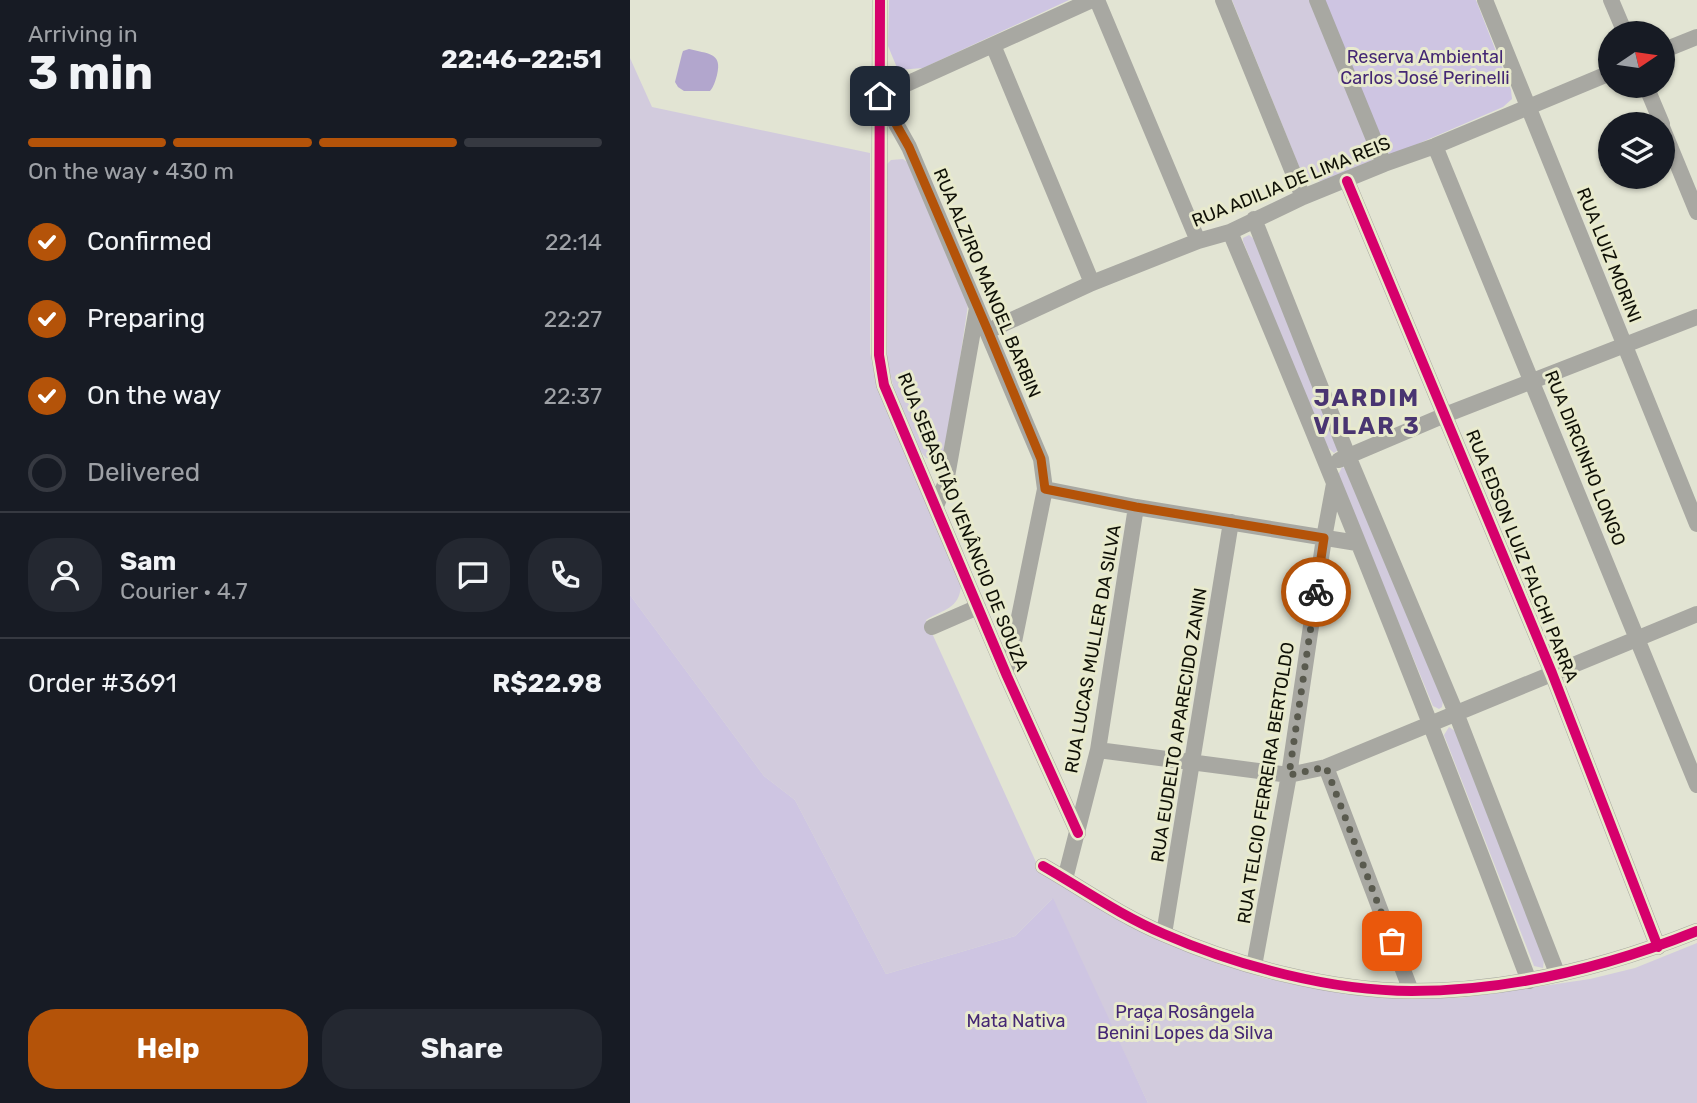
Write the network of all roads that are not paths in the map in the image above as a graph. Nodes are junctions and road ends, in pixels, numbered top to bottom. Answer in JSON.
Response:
{"nodes":[{"id":1,"x":880,"y":0,"type":"edge"},
{"id":2,"x":1095,"y":0,"type":"edge"},
{"id":3,"x":1223,"y":0,"type":"edge"},
{"id":4,"x":1317,"y":0,"type":"edge"},
{"id":5,"x":1485,"y":0,"type":"edge"},
{"id":6,"x":1611,"y":0,"type":"edge"},
{"id":7,"x":1620,"y":21,"type":"edge"},
{"id":8,"x":1697,"y":37,"type":"edge"},
{"id":9,"x":993,"y":45,"type":"junction"},
{"id":10,"x":1675,"y":46,"type":"edge"},
{"id":11,"x":1598,"y":78,"type":"edge"},
{"id":12,"x":880,"y":96,"type":"junction"},
{"id":13,"x":1528,"y":107,"type":"junction"},
{"id":14,"x":1435,"y":146,"type":"junction"},
{"id":15,"x":1675,"y":157,"type":"edge"},
{"id":16,"x":1384,"y":164,"type":"junction"},
{"id":17,"x":1347,"y":181,"type":"junction"},
{"id":18,"x":1303,"y":197,"type":"junction"},
{"id":19,"x":1697,"y":212,"type":"edge"},
{"id":20,"x":1254,"y":219,"type":"junction"},
{"id":21,"x":1230,"y":232,"type":"junction"},
{"id":22,"x":1198,"y":241,"type":"junction"},
{"id":23,"x":1092,"y":283,"type":"junction"},
{"id":24,"x":977,"y":308,"type":"junction"},
{"id":25,"x":1697,"y":317,"type":"edge"},
{"id":26,"x":988,"y":331,"type":"junction"},
{"id":27,"x":1625,"y":346,"type":"junction"},
{"id":28,"x":1533,"y":380,"type":"junction"},
{"id":29,"x":1445,"y":415,"type":"junction"},
{"id":30,"x":1349,"y":456,"type":"junction"},
{"id":31,"x":1328,"y":465,"type":"junction"},
{"id":32,"x":1334,"y":481,"type":"junction"},
{"id":33,"x":1045,"y":489,"type":"junction"},
{"id":34,"x":936,"y":506,"type":"junction"},
{"id":35,"x":1136,"y":507,"type":"junction"},
{"id":36,"x":1231,"y":522,"type":"junction"},
{"id":37,"x":1697,"y":524,"type":"edge"},
{"id":38,"x":1324,"y":538,"type":"junction"},
{"id":39,"x":1357,"y":543,"type":"junction"},
{"id":40,"x":978,"y":607,"type":"junction"},
{"id":41,"x":1697,"y":614,"type":"edge"},
{"id":42,"x":932,"y":627,"type":"dead end"},
{"id":43,"x":1637,"y":638,"type":"junction"},
{"id":44,"x":1552,"y":673,"type":"junction"},
{"id":45,"x":1007,"y":676,"type":"junction"},
{"id":46,"x":1456,"y":713,"type":"junction"},
{"id":47,"x":1431,"y":723,"type":"junction"},
{"id":48,"x":1098,"y":750,"type":"junction"},
{"id":49,"x":1192,"y":762,"type":"junction"},
{"id":50,"x":1326,"y":767,"type":"junction"},
{"id":51,"x":1289,"y":775,"type":"junction"},
{"id":52,"x":1697,"y":785,"type":"edge"},
{"id":53,"x":1078,"y":833,"type":"junction"},
{"id":54,"x":1043,"y":866,"type":"dead end"},
{"id":55,"x":1065,"y":879,"type":"junction"},
{"id":56,"x":1697,"y":931,"type":"edge"},
{"id":57,"x":1164,"y":934,"type":"junction"},
{"id":58,"x":1658,"y":947,"type":"junction"},
{"id":59,"x":1254,"y":965,"type":"junction"},
{"id":60,"x":1557,"y":973,"type":"junction"},
{"id":61,"x":1529,"y":981,"type":"junction"},
{"id":62,"x":1411,"y":991,"type":"junction"}],
"edges":[{"from":1,"to":12,"type":"street","name":"RUA SEBASTIÃO VENÂNCIO DE SOUZA"},
{"from":2,"to":9,"type":"street"},
{"from":2,"to":22,"type":"street"},
{"from":3,"to":18,"type":"street"},
{"from":4,"to":16,"type":"street"},
{"from":5,"to":13,"type":"street","name":"RUA LUIZ MORINI"},
{"from":6,"to":7,"type":"street"},
{"from":8,"to":10,"type":"street"},
{"from":9,"to":12,"type":"street"},
{"from":9,"to":23,"type":"street"},
{"from":11,"to":13,"type":"street","name":"RUA ADILIA DE LIMA REIS"},
{"from":12,"to":24,"type":"street","name":"RUA ALZIRO MANOEL BARBIN"},
{"from":12,"to":34,"type":"street","name":"RUA SEBASTIÃO VENÂNCIO DE SOUZA"},
{"from":13,"to":14,"type":"street","name":"RUA ADILIA DE LIMA REIS"},
{"from":13,"to":27,"type":"street","name":"RUA LUIZ MORINI"},
{"from":14,"to":16,"type":"street","name":"RUA ADILIA DE LIMA REIS"},
{"from":14,"to":28,"type":"street","name":"RUA DIRCINHO LONGO"},
{"from":15,"to":19,"type":"street"},
{"from":16,"to":17,"type":"street","name":"RUA ADILIA DE LIMA REIS"},
{"from":17,"to":18,"type":"street","name":"RUA ADILIA DE LIMA REIS"},
{"from":17,"to":29,"type":"street","name":"RUA EDSON LUIZ FALCHI PARRA"},
{"from":18,"to":20,"type":"street","name":"RUA ADILIA DE LIMA REIS"},
{"from":20,"to":21,"type":"street","name":"RUA ADILIA DE LIMA REIS"},
{"from":20,"to":30,"type":"street"},
{"from":21,"to":22,"type":"street","name":"RUA ADILIA DE LIMA REIS"},
{"from":21,"to":31,"type":"street"},
{"from":22,"to":23,"type":"street","name":"RUA ADILIA DE LIMA REIS"},
{"from":23,"to":26,"type":"street","name":"RUA ADILIA DE LIMA REIS"},
{"from":24,"to":26,"type":"street","name":"RUA ALZIRO MANOEL BARBIN"},
{"from":24,"to":34,"type":"street"},
{"from":25,"to":27,"type":"street"},
{"from":26,"to":33,"type":"street","name":"RUA ALZIRO MANOEL BARBIN"},
{"from":27,"to":28,"type":"street"},
{"from":27,"to":37,"type":"street","name":"RUA LUIZ MORINI"},
{"from":28,"to":29,"type":"street"},
{"from":28,"to":43,"type":"street","name":"RUA DIRCINHO LONGO"},
{"from":29,"to":30,"type":"street"},
{"from":29,"to":44,"type":"street","name":"RUA EDSON LUIZ FALCHI PARRA"},
{"from":30,"to":31,"type":"street"},
{"from":30,"to":46,"type":"street"},
{"from":31,"to":32,"type":"street"},
{"from":32,"to":38,"type":"street","name":"RUA TELCIO FERREIRA BERTOLDO"},
{"from":32,"to":39,"type":"street"},
{"from":33,"to":35,"type":"street"},
{"from":33,"to":45,"type":"street"},
{"from":34,"to":40,"type":"street","name":"RUA SEBASTIÃO VENÂNCIO DE SOUZA"},
{"from":35,"to":36,"type":"street"},
{"from":35,"to":48,"type":"street","name":"RUA LUCAS MULLER DA SILVA"},
{"from":36,"to":38,"type":"street"},
{"from":36,"to":49,"type":"street","name":"RUA EUDELTO APARECIDO ZANIN"},
{"from":38,"to":39,"type":"street"},
{"from":38,"to":51,"type":"street","name":"RUA TELCIO FERREIRA BERTOLDO"},
{"from":39,"to":47,"type":"street"},
{"from":40,"to":42,"type":"street"},
{"from":40,"to":45,"type":"street","name":"RUA SEBASTIÃO VENÂNCIO DE SOUZA"},
{"from":41,"to":43,"type":"street"},
{"from":43,"to":44,"type":"street"},
{"from":43,"to":52,"type":"street","name":"RUA DIRCINHO LONGO"},
{"from":44,"to":46,"type":"street"},
{"from":44,"to":58,"type":"street","name":"RUA EDSON LUIZ FALCHI PARRA"},
{"from":45,"to":53,"type":"street","name":"RUA SEBASTIÃO VENÂNCIO DE SOUZA"},
{"from":46,"to":47,"type":"street"},
{"from":46,"to":60,"type":"street"},
{"from":47,"to":50,"type":"street"},
{"from":47,"to":61,"type":"street"},
{"from":48,"to":49,"type":"street"},
{"from":48,"to":53,"type":"street","name":"RUA LUCAS MULLER DA SILVA"},
{"from":49,"to":51,"type":"street"},
{"from":49,"to":57,"type":"street","name":"RUA EUDELTO APARECIDO ZANIN"},
{"from":50,"to":51,"type":"street"},
{"from":50,"to":62,"type":"street"},
{"from":51,"to":59,"type":"street","name":"RUA TELCIO FERREIRA BERTOLDO"},
{"from":53,"to":55,"type":"street","name":"RUA LUCAS MULLER DA SILVA"},
{"from":54,"to":55,"type":"street"},
{"from":55,"to":57,"type":"street"},
{"from":56,"to":58,"type":"street"},
{"from":57,"to":59,"type":"street"},
{"from":58,"to":60,"type":"street"},
{"from":59,"to":62,"type":"street"},
{"from":60,"to":61,"type":"street"},
{"from":61,"to":62,"type":"street"}]}
